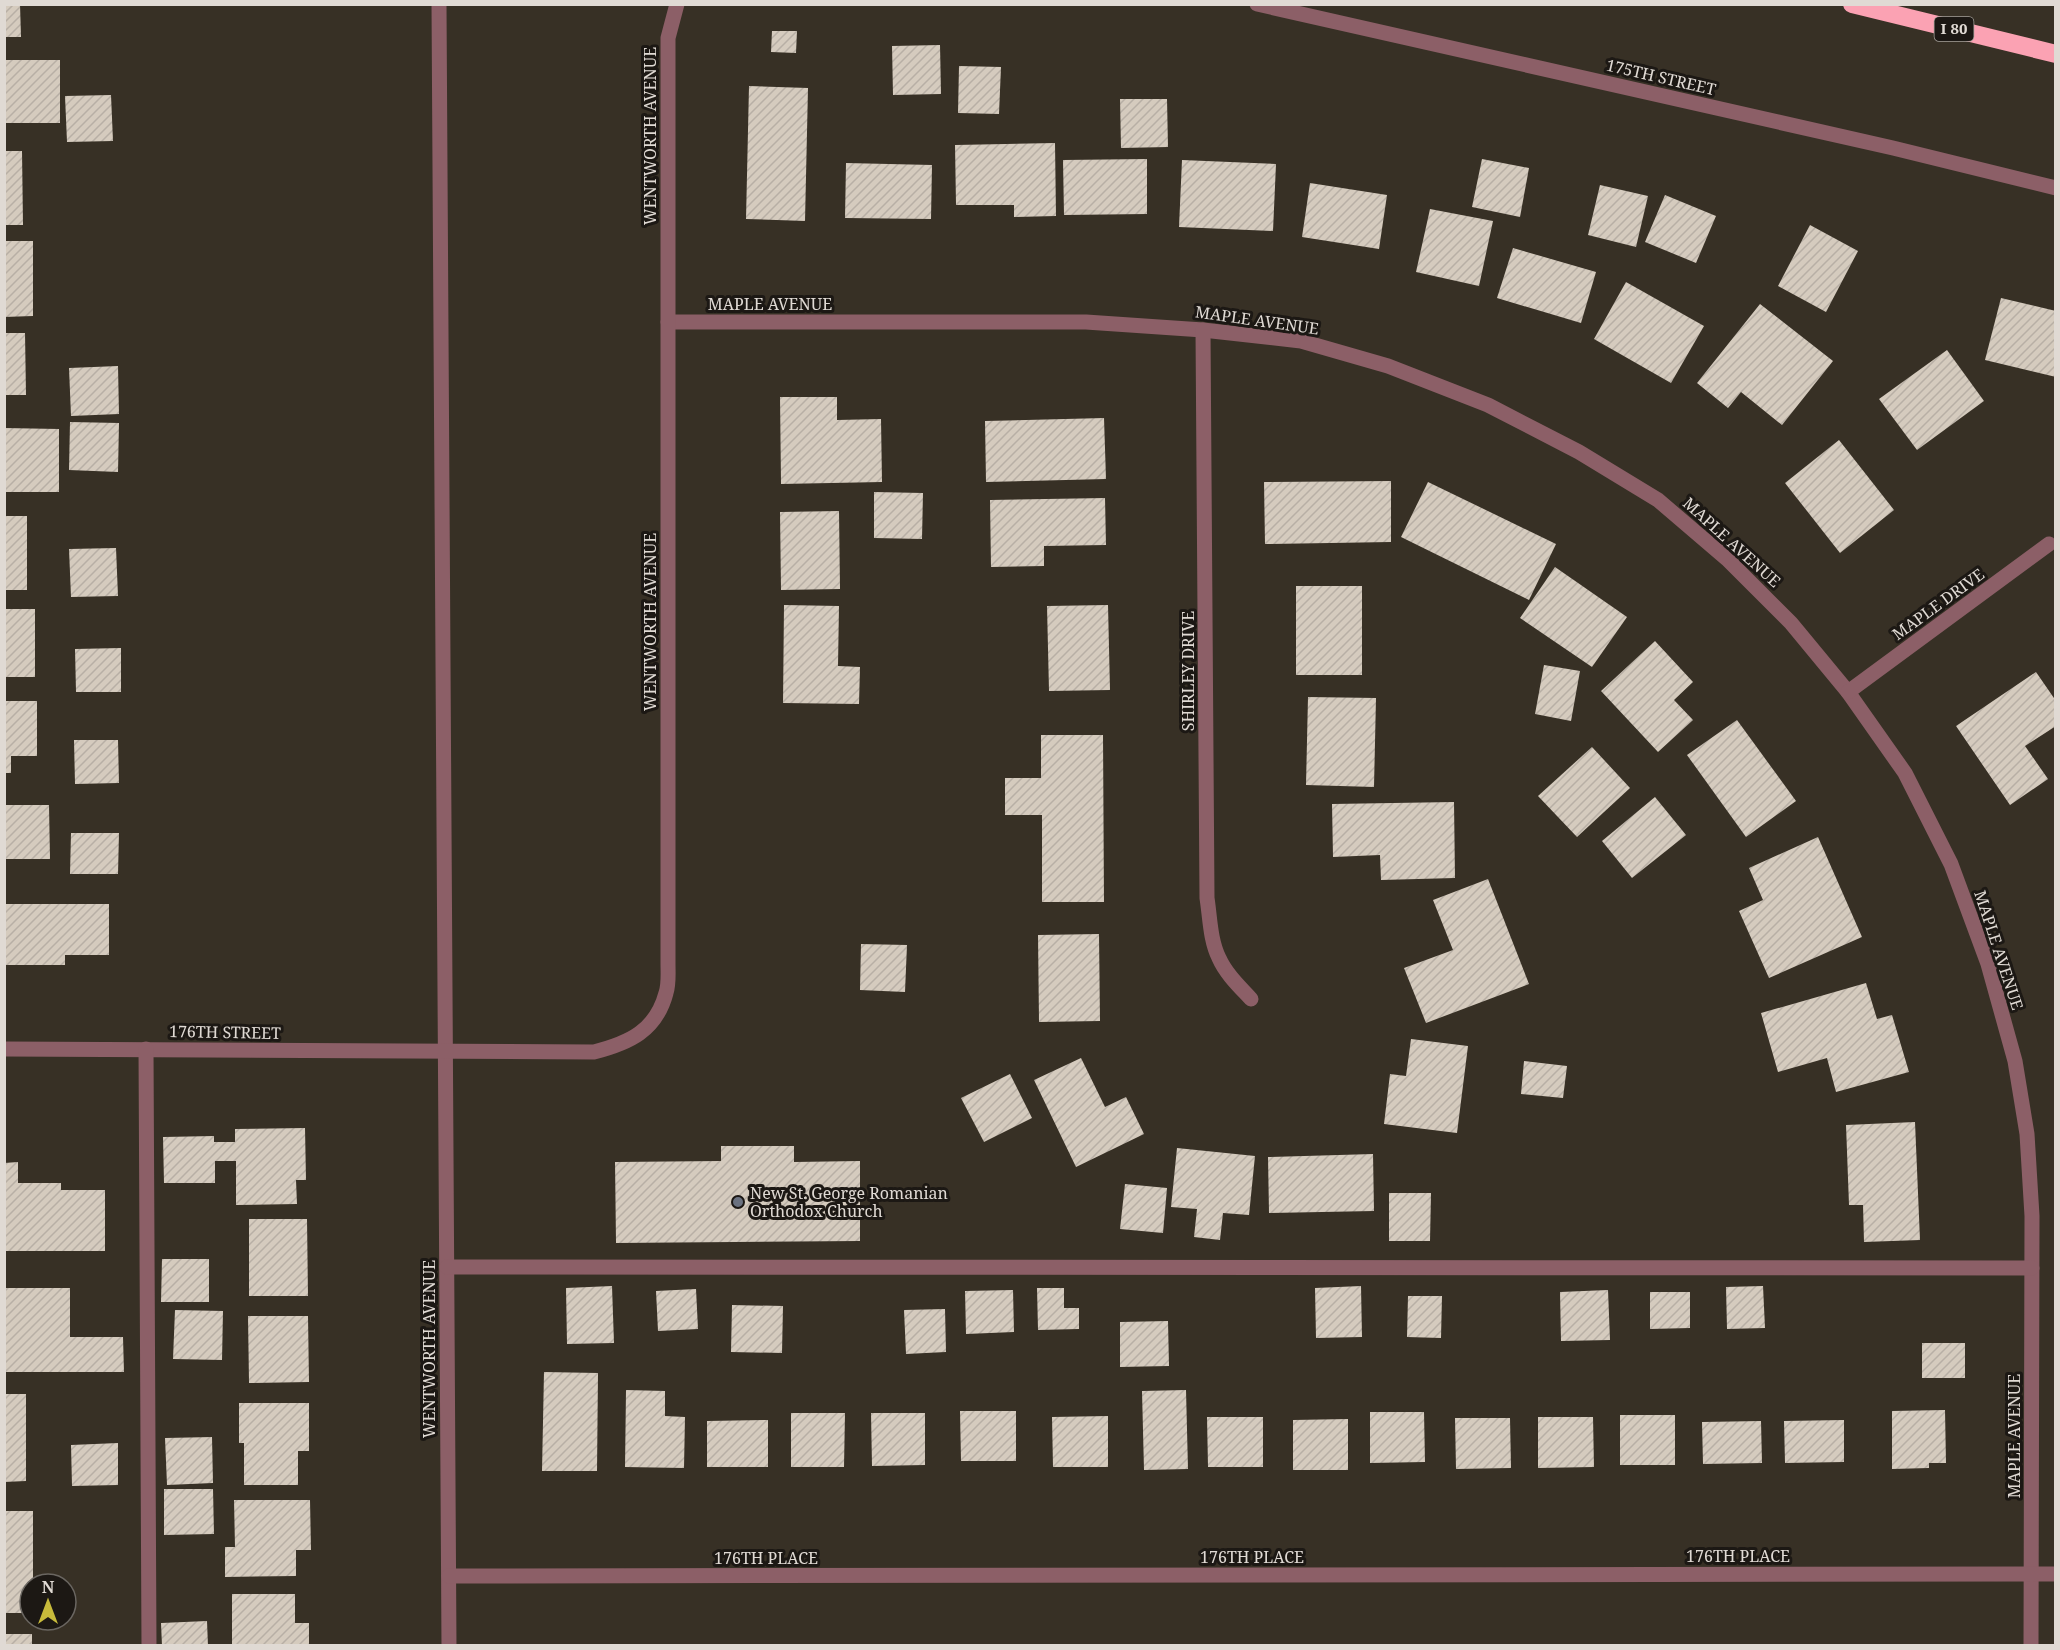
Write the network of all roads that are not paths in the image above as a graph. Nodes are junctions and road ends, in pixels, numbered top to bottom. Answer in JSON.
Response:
{"nodes":[{"id":1,"x":439,"y":4,"type":"edge"},
{"id":2,"x":677,"y":4,"type":"edge"},
{"id":3,"x":1257,"y":4,"type":"edge"},
{"id":4,"x":1852,"y":4,"type":"edge"},
{"id":5,"x":2055,"y":54,"type":"edge"},
{"id":6,"x":2055,"y":188,"type":"edge"},
{"id":7,"x":668,"y":322,"type":"junction"},
{"id":8,"x":1203,"y":330,"type":"junction"},
{"id":9,"x":2049,"y":544,"type":"dead end"},
{"id":10,"x":1848,"y":692,"type":"junction"},
{"id":11,"x":1251,"y":999,"type":"dead end"},
{"id":12,"x":4,"y":1049,"type":"edge"},
{"id":13,"x":146,"y":1049,"type":"junction"},
{"id":14,"x":446,"y":1053,"type":"junction"},
{"id":15,"x":447,"y":1268,"type":"junction"},
{"id":16,"x":2032,"y":1268,"type":"junction"},
{"id":17,"x":2031,"y":1574,"type":"junction"},
{"id":18,"x":2055,"y":1574,"type":"edge"},
{"id":19,"x":449,"y":1576,"type":"junction"},
{"id":20,"x":149,"y":1646,"type":"edge"},
{"id":21,"x":449,"y":1646,"type":"edge"},
{"id":22,"x":2031,"y":1646,"type":"edge"}],
"edges":[{"from":1,"to":14,"type":"street","name":"WENTWORTH AVENUE"},
{"from":2,"to":7,"type":"street","name":"WENTWORTH AVENUE"},
{"from":3,"to":6,"type":"street","name":"175TH STREET"},
{"from":4,"to":5,"type":"highway","number":"I 80"},
{"from":7,"to":8,"type":"street","name":"MAPLE AVENUE"},
{"from":7,"to":14,"type":"street","name":"WENTWORTH AVENUE"},
{"from":8,"to":10,"type":"street","name":"MAPLE AVENUE"},
{"from":8,"to":11,"type":"street","name":"SHIRLEY DRIVE"},
{"from":9,"to":10,"type":"street","name":"MAPLE DRIVE"},
{"from":10,"to":16,"type":"street","name":"MAPLE AVENUE"},
{"from":12,"to":13,"type":"street","name":"176TH STREET"},
{"from":13,"to":14,"type":"street","name":"176TH STREET"},
{"from":13,"to":20,"type":"street"},
{"from":14,"to":15,"type":"street","name":"WENTWORTH AVENUE"},
{"from":15,"to":16,"type":"street"},
{"from":15,"to":19,"type":"street","name":"WENTWORTH AVENUE"},
{"from":16,"to":17,"type":"street","name":"MAPLE AVENUE"},
{"from":17,"to":18,"type":"street","name":"176TH PLACE"},
{"from":17,"to":19,"type":"street","name":"176TH PLACE"},
{"from":17,"to":22,"type":"street","name":"MAPLE AVENUE"},
{"from":19,"to":21,"type":"street","name":"WENTWORTH AVENUE"}]}
